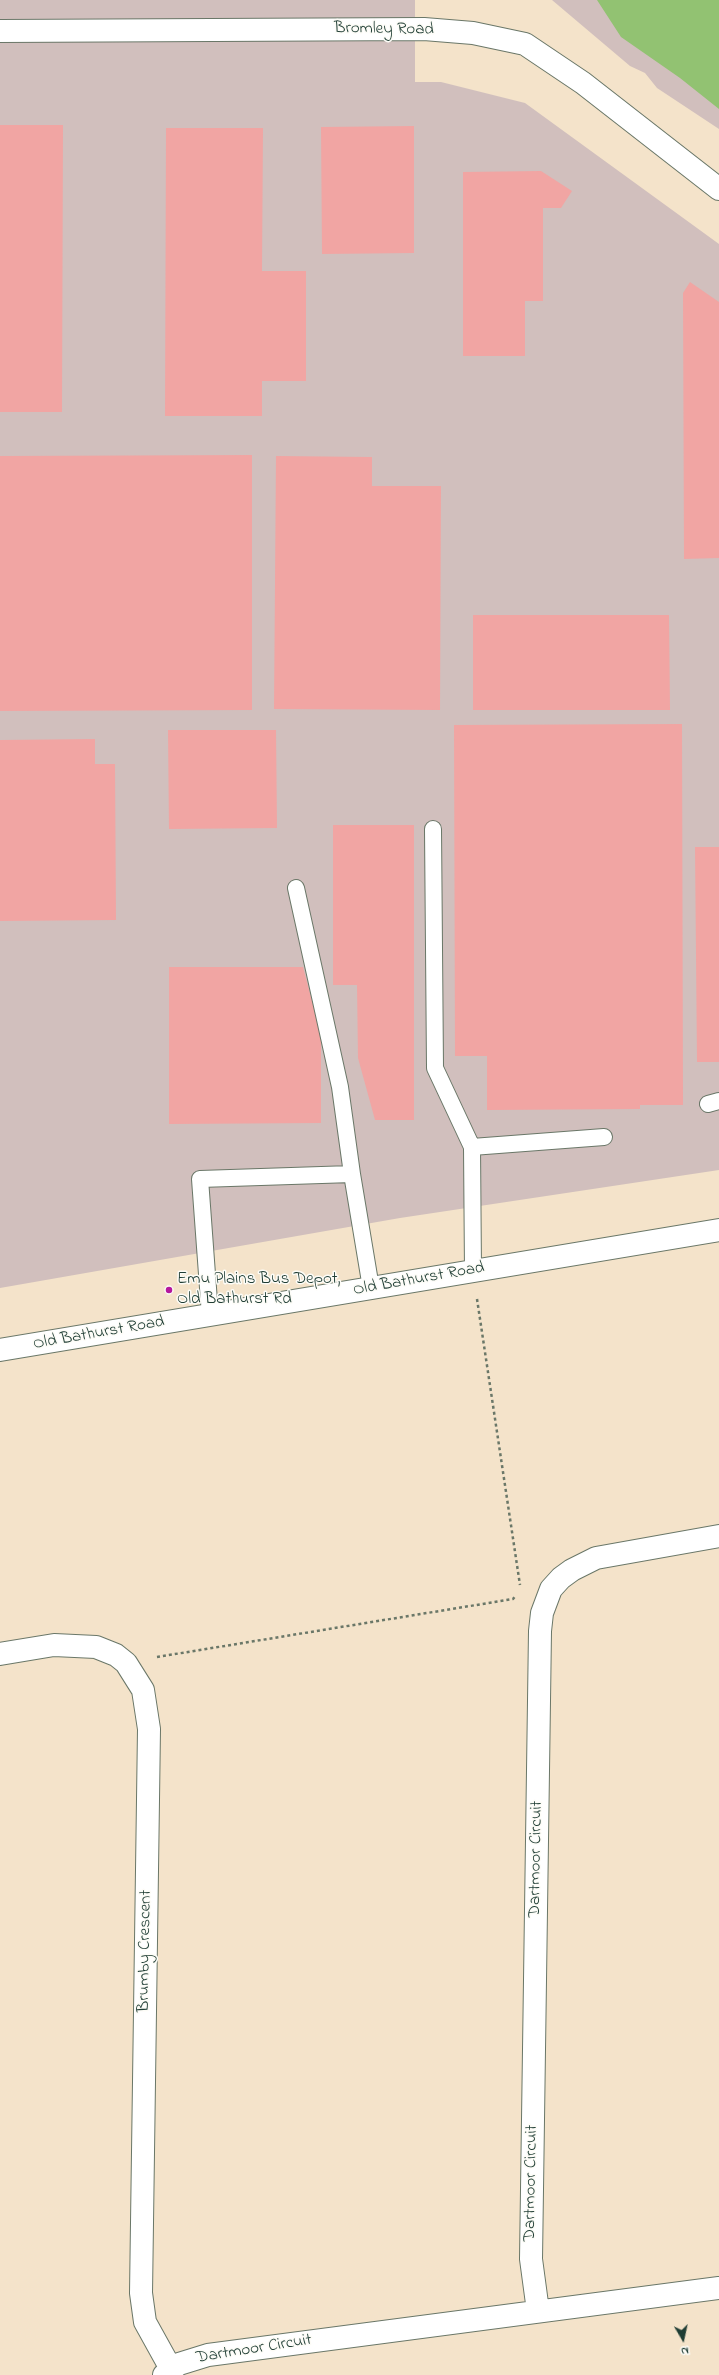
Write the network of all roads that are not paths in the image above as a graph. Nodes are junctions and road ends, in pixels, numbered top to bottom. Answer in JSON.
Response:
{"nodes":[{"id":1,"x":0,"y":31,"type":"edge"},
{"id":2,"x":719,"y":189,"type":"edge"},
{"id":3,"x":433,"y":829,"type":"dead end"},
{"id":4,"x":296,"y":888,"type":"dead end"},
{"id":5,"x":604,"y":1137,"type":"dead end"},
{"id":6,"x":472,"y":1147,"type":"junction"},
{"id":7,"x":352,"y":1174,"type":"junction"},
{"id":8,"x":719,"y":1230,"type":"edge"},
{"id":9,"x":473,"y":1271,"type":"junction"},
{"id":10,"x":371,"y":1288,"type":"junction"},
{"id":11,"x":210,"y":1315,"type":"junction"},
{"id":12,"x":0,"y":1350,"type":"edge"},
{"id":13,"x":719,"y":1536,"type":"edge"},
{"id":14,"x":0,"y":1654,"type":"edge"},
{"id":15,"x":719,"y":2288,"type":"edge"},
{"id":16,"x":538,"y":2311,"type":"junction"},
{"id":17,"x":167,"y":2372,"type":"edge"}],
"edges":[{"from":1,"to":2,"type":"street","name":"Bromley Road"},
{"from":3,"to":6,"type":"lane"},
{"from":4,"to":7,"type":"lane"},
{"from":5,"to":6,"type":"lane"},
{"from":6,"to":9,"type":"lane"},
{"from":7,"to":10,"type":"lane"},
{"from":7,"to":11,"type":"lane"},
{"from":8,"to":9,"type":"street","name":"Old Bathurst Road"},
{"from":9,"to":10,"type":"street","name":"Old Bathurst Road"},
{"from":10,"to":11,"type":"street","name":"Old Bathurst Road"},
{"from":11,"to":12,"type":"street","name":"Old Bathurst Road"},
{"from":13,"to":16,"type":"street","name":"Dartmoor Circuit"},
{"from":14,"to":17,"type":"street","name":"Brumby Crescent"},
{"from":15,"to":16,"type":"street","name":"Dartmoor Circuit"},
{"from":16,"to":17,"type":"street","name":"Dartmoor Circuit"}]}
